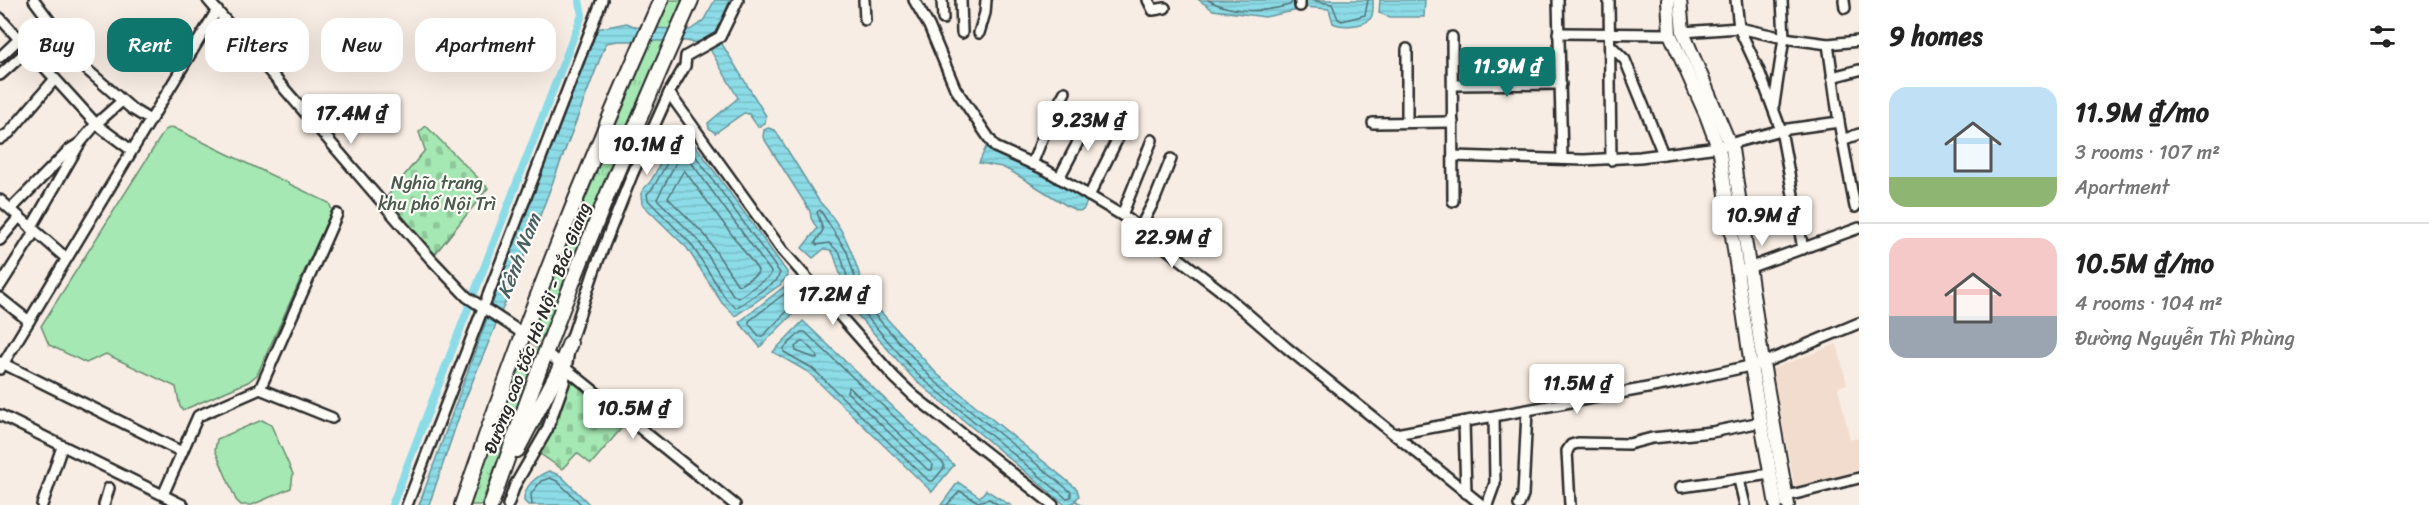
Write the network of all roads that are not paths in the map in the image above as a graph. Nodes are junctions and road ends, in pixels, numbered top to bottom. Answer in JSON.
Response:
{"nodes":[{"id":1,"x":34,"y":0,"type":"edge"},
{"id":2,"x":208,"y":0,"type":"edge"},
{"id":3,"x":602,"y":0,"type":"edge"},
{"id":4,"x":661,"y":0,"type":"edge"},
{"id":5,"x":691,"y":0,"type":"edge"},
{"id":6,"x":738,"y":0,"type":"edge"},
{"id":7,"x":864,"y":0,"type":"edge"},
{"id":8,"x":914,"y":0,"type":"edge"},
{"id":9,"x":942,"y":0,"type":"edge"},
{"id":10,"x":961,"y":0,"type":"edge"},
{"id":11,"x":986,"y":0,"type":"edge"},
{"id":12,"x":1148,"y":0,"type":"edge"},
{"id":13,"x":1558,"y":0,"type":"edge"},
{"id":14,"x":1609,"y":0,"type":"edge"},
{"id":15,"x":1668,"y":0,"type":"edge"},
{"id":16,"x":1680,"y":0,"type":"edge"},
{"id":17,"x":1736,"y":0,"type":"edge"},
{"id":18,"x":1782,"y":0,"type":"edge"},
{"id":19,"x":1165,"y":8,"type":"dead end"},
{"id":20,"x":217,"y":10,"type":"junction"},
{"id":21,"x":0,"y":18,"type":"edge"},
{"id":22,"x":943,"y":19,"type":"dead end"},
{"id":23,"x":865,"y":20,"type":"dead end"},
{"id":24,"x":1739,"y":28,"type":"junction"},
{"id":25,"x":1610,"y":32,"type":"junction"},
{"id":26,"x":962,"y":33,"type":"dead end"},
{"id":27,"x":979,"y":33,"type":"dead end"},
{"id":28,"x":1558,"y":33,"type":"junction"},
{"id":29,"x":1677,"y":33,"type":"junction"},
{"id":30,"x":1452,"y":37,"type":"dead end"},
{"id":31,"x":1784,"y":38,"type":"junction"},
{"id":32,"x":18,"y":40,"type":"joint"},
{"id":33,"x":1859,"y":41,"type":"edge"},
{"id":34,"x":1828,"y":44,"type":"junction"},
{"id":35,"x":1610,"y":45,"type":"junction"},
{"id":36,"x":1407,"y":49,"type":"dead end"},
{"id":37,"x":0,"y":57,"type":"edge"},
{"id":38,"x":18,"y":58,"type":"edge"},
{"id":39,"x":1859,"y":70,"type":"edge"},
{"id":40,"x":47,"y":72,"type":"edge"},
{"id":41,"x":0,"y":75,"type":"edge"},
{"id":42,"x":1832,"y":77,"type":"junction"},
{"id":43,"x":54,"y":80,"type":"junction"},
{"id":44,"x":1561,"y":84,"type":"junction"},
{"id":45,"x":1453,"y":85,"type":"junction"},
{"id":46,"x":1065,"y":92,"type":"dead end"},
{"id":47,"x":669,"y":93,"type":"junction"},
{"id":48,"x":122,"y":101,"type":"junction"},
{"id":49,"x":1773,"y":106,"type":"junction"},
{"id":50,"x":1088,"y":114,"type":"dead end"},
{"id":51,"x":150,"y":120,"type":"junction"},
{"id":52,"x":1407,"y":122,"type":"junction"},
{"id":53,"x":1453,"y":122,"type":"junction"},
{"id":54,"x":1839,"y":122,"type":"junction"},
{"id":55,"x":1372,"y":123,"type":"dead end"},
{"id":56,"x":96,"y":124,"type":"junction"},
{"id":57,"x":1125,"y":124,"type":"dead end"},
{"id":58,"x":1780,"y":130,"type":"junction"},
{"id":59,"x":1859,"y":134,"type":"edge"},
{"id":60,"x":0,"y":139,"type":"edge"},
{"id":61,"x":1152,"y":140,"type":"dead end"},
{"id":62,"x":1842,"y":140,"type":"junction"},
{"id":63,"x":80,"y":143,"type":"junction"},
{"id":64,"x":1724,"y":146,"type":"junction"},
{"id":65,"x":131,"y":150,"type":"junction"},
{"id":66,"x":1663,"y":154,"type":"junction"},
{"id":67,"x":1453,"y":156,"type":"junction"},
{"id":68,"x":1171,"y":159,"type":"dead end"},
{"id":69,"x":1562,"y":159,"type":"junction"},
{"id":70,"x":1611,"y":160,"type":"junction"},
{"id":71,"x":1032,"y":164,"type":"junction"},
{"id":72,"x":1059,"y":178,"type":"junction"},
{"id":73,"x":1089,"y":196,"type":"junction"},
{"id":74,"x":0,"y":200,"type":"edge"},
{"id":75,"x":1453,"y":201,"type":"dead end"},
{"id":76,"x":1855,"y":207,"type":"dead end"},
{"id":77,"x":11,"y":209,"type":"junction"},
{"id":78,"x":338,"y":214,"type":"dead end"},
{"id":79,"x":1122,"y":215,"type":"junction"},
{"id":80,"x":19,"y":217,"type":"junction"},
{"id":81,"x":1140,"y":228,"type":"junction"},
{"id":82,"x":1859,"y":228,"type":"edge"},
{"id":83,"x":33,"y":229,"type":"junction"},
{"id":84,"x":0,"y":240,"type":"edge"},
{"id":85,"x":1803,"y":249,"type":"junction"},
{"id":86,"x":66,"y":258,"type":"junction"},
{"id":87,"x":1744,"y":270,"type":"junction"},
{"id":88,"x":0,"y":286,"type":"edge"},
{"id":89,"x":0,"y":298,"type":"edge"},
{"id":90,"x":482,"y":308,"type":"junction"},
{"id":91,"x":29,"y":321,"type":"junction"},
{"id":92,"x":1859,"y":323,"type":"edge"},
{"id":93,"x":519,"y":331,"type":"tunnel mouth"},
{"id":94,"x":570,"y":343,"type":"joint"},
{"id":95,"x":548,"y":354,"type":"tunnel mouth"},
{"id":96,"x":1757,"y":364,"type":"junction"},
{"id":97,"x":1,"y":365,"type":"edge"},
{"id":98,"x":564,"y":366,"type":"junction"},
{"id":99,"x":260,"y":389,"type":"junction"},
{"id":100,"x":1527,"y":411,"type":"junction"},
{"id":101,"x":0,"y":415,"type":"edge"},
{"id":102,"x":1494,"y":417,"type":"junction"},
{"id":103,"x":332,"y":418,"type":"dead end"},
{"id":104,"x":1464,"y":422,"type":"junction"},
{"id":105,"x":1761,"y":422,"type":"junction"},
{"id":106,"x":1396,"y":434,"type":"junction"},
{"id":107,"x":62,"y":447,"type":"junction"},
{"id":108,"x":182,"y":452,"type":"junction"},
{"id":109,"x":1770,"y":474,"type":"junction"},
{"id":110,"x":1859,"y":478,"type":"edge"},
{"id":111,"x":1739,"y":480,"type":"junction"},
{"id":112,"x":1681,"y":487,"type":"dead end"},
{"id":113,"x":109,"y":488,"type":"dead end"},
{"id":114,"x":1466,"y":493,"type":"junction"},
{"id":115,"x":163,"y":495,"type":"junction"},
{"id":116,"x":1787,"y":500,"type":"edge"},
{"id":117,"x":42,"y":505,"type":"edge"},
{"id":118,"x":104,"y":505,"type":"edge"},
{"id":119,"x":183,"y":505,"type":"edge"},
{"id":120,"x":407,"y":505,"type":"edge"},
{"id":121,"x":462,"y":505,"type":"edge"},
{"id":122,"x":493,"y":505,"type":"edge"},
{"id":123,"x":508,"y":505,"type":"edge"},
{"id":124,"x":735,"y":505,"type":"edge"},
{"id":125,"x":1053,"y":505,"type":"edge"},
{"id":126,"x":1484,"y":505,"type":"edge"},
{"id":127,"x":1519,"y":505,"type":"edge"},
{"id":128,"x":1570,"y":505,"type":"edge"},
{"id":129,"x":1745,"y":505,"type":"edge"},
{"id":130,"x":1776,"y":505,"type":"edge"}],
"edges":[{"from":1,"to":48,"type":"street"},
{"from":2,"to":20,"type":"street"},
{"from":3,"to":90,"type":"street"},
{"from":4,"to":121,"type":"highway","name":"Đường cao tốc Hà Nội - Bắc Giang"},
{"from":5,"to":122,"type":"highway","name":"Đường cao tốc Hà Nội - Bắc Giang"},
{"from":6,"to":47,"type":"street"},
{"from":7,"to":23,"type":"street"},
{"from":8,"to":71,"type":"street"},
{"from":9,"to":22,"type":"street"},
{"from":10,"to":26,"type":"street"},
{"from":11,"to":27,"type":"street"},
{"from":12,"to":19,"type":"street"},
{"from":13,"to":28,"type":"street"},
{"from":14,"to":25,"type":"street"},
{"from":15,"to":29,"type":"main road"},
{"from":16,"to":29,"type":"main road"},
{"from":17,"to":24,"type":"street"},
{"from":18,"to":31,"type":"street"},
{"from":20,"to":51,"type":"street"},
{"from":20,"to":90,"type":"street"},
{"from":21,"to":32,"type":"street"},
{"from":24,"to":29,"type":"street"},
{"from":24,"to":31,"type":"street"},
{"from":24,"to":49,"type":"street"},
{"from":25,"to":28,"type":"street"},
{"from":25,"to":29,"type":"street"},
{"from":25,"to":35,"type":"street"},
{"from":28,"to":44,"type":"street"},
{"from":29,"to":64,"type":"main road"},
{"from":30,"to":45,"type":"street"},
{"from":31,"to":34,"type":"street"},
{"from":31,"to":49,"type":"street"},
{"from":32,"to":37,"type":"street"},
{"from":33,"to":34,"type":"street"},
{"from":34,"to":42,"type":"street"},
{"from":35,"to":66,"type":"street"},
{"from":35,"to":70,"type":"street"},
{"from":36,"to":52,"type":"street"},
{"from":38,"to":41,"type":"street"},
{"from":39,"to":42,"type":"street"},
{"from":40,"to":43,"type":"street"},
{"from":42,"to":54,"type":"street"},
{"from":43,"to":56,"type":"street"},
{"from":43,"to":60,"type":"street"},
{"from":44,"to":45,"type":"street"},
{"from":44,"to":69,"type":"street"},
{"from":45,"to":53,"type":"street"},
{"from":46,"to":71,"type":"street"},
{"from":47,"to":94,"type":"street"},
{"from":47,"to":125,"type":"street"},
{"from":48,"to":51,"type":"street"},
{"from":48,"to":56,"type":"street"},
{"from":49,"to":58,"type":"street"},
{"from":50,"to":72,"type":"street"},
{"from":51,"to":65,"type":"street"},
{"from":52,"to":53,"type":"street"},
{"from":52,"to":55,"type":"street"},
{"from":53,"to":67,"type":"street"},
{"from":54,"to":58,"type":"street"},
{"from":54,"to":62,"type":"street"},
{"from":56,"to":63,"type":"street"},
{"from":56,"to":65,"type":"street"},
{"from":57,"to":73,"type":"street"},
{"from":58,"to":64,"type":"street"},
{"from":58,"to":85,"type":"street"},
{"from":59,"to":62,"type":"street"},
{"from":61,"to":79,"type":"street"},
{"from":62,"to":76,"type":"street"},
{"from":63,"to":77,"type":"street"},
{"from":63,"to":83,"type":"street"},
{"from":64,"to":66,"type":"street"},
{"from":64,"to":87,"type":"main road"},
{"from":65,"to":86,"type":"street"},
{"from":66,"to":70,"type":"street"},
{"from":67,"to":69,"type":"street"},
{"from":67,"to":75,"type":"street"},
{"from":68,"to":81,"type":"street"},
{"from":69,"to":70,"type":"street"},
{"from":71,"to":72,"type":"street"},
{"from":72,"to":73,"type":"street"},
{"from":73,"to":79,"type":"street"},
{"from":74,"to":77,"type":"street"},
{"from":77,"to":80,"type":"street"},
{"from":78,"to":99,"type":"street"},
{"from":79,"to":81,"type":"street"},
{"from":80,"to":83,"type":"street"},
{"from":80,"to":84,"type":"street"},
{"from":81,"to":106,"type":"street"},
{"from":82,"to":85,"type":"street"},
{"from":83,"to":86,"type":"street"},
{"from":83,"to":88,"type":"street"},
{"from":85,"to":87,"type":"street"},
{"from":86,"to":91,"type":"street"},
{"from":87,"to":96,"type":"main road"},
{"from":89,"to":91,"type":"street"},
{"from":90,"to":93,"type":"street"},
{"from":90,"to":120,"type":"street"},
{"from":91,"to":97,"type":"street"},
{"from":92,"to":96,"type":"street"},
{"from":94,"to":98,"type":"highway"},
{"from":95,"to":98,"type":"street"},
{"from":96,"to":100,"type":"street"},
{"from":96,"to":105,"type":"main road"},
{"from":96,"to":116,"type":"main road"},
{"from":97,"to":108,"type":"street"},
{"from":98,"to":122,"type":"highway"},
{"from":98,"to":123,"type":"street"},
{"from":98,"to":124,"type":"street"},
{"from":99,"to":103,"type":"street"},
{"from":99,"to":108,"type":"street"},
{"from":100,"to":102,"type":"street"},
{"from":100,"to":127,"type":"street"},
{"from":101,"to":107,"type":"street"},
{"from":102,"to":104,"type":"street"},
{"from":102,"to":126,"type":"street"},
{"from":104,"to":106,"type":"street"},
{"from":104,"to":114,"type":"street"},
{"from":105,"to":109,"type":"main road"},
{"from":105,"to":128,"type":"street"},
{"from":106,"to":114,"type":"street"},
{"from":107,"to":115,"type":"street"},
{"from":107,"to":117,"type":"street"},
{"from":108,"to":115,"type":"street"},
{"from":109,"to":111,"type":"street"},
{"from":109,"to":130,"type":"main road"},
{"from":110,"to":116,"type":"street"},
{"from":111,"to":112,"type":"street"},
{"from":111,"to":129,"type":"street"},
{"from":113,"to":118,"type":"street"},
{"from":114,"to":126,"type":"street"},
{"from":115,"to":119,"type":"street"}]}
